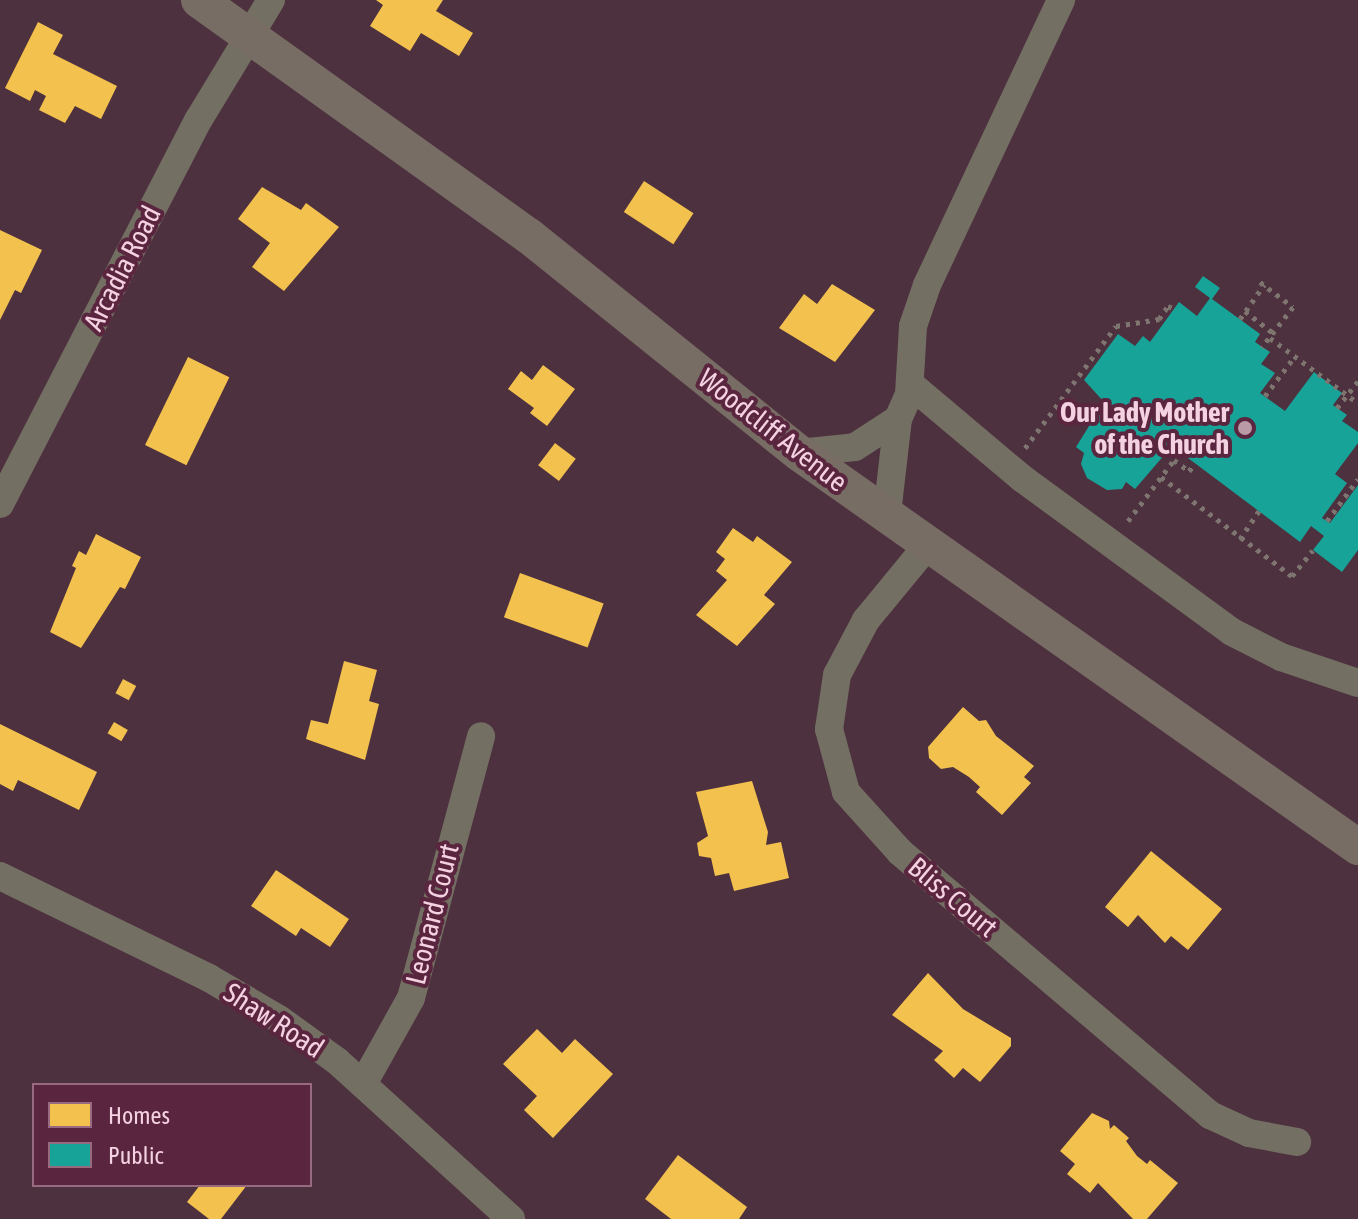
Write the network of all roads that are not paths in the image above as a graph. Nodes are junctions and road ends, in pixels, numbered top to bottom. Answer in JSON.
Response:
{"nodes":[{"id":1,"x":199,"y":0,"type":"edge"},
{"id":2,"x":271,"y":0,"type":"edge"},
{"id":3,"x":1061,"y":0,"type":"edge"},
{"id":4,"x":249,"y":35,"type":"junction"},
{"id":5,"x":910,"y":384,"type":"junction"},
{"id":6,"x":898,"y":419,"type":"junction"},
{"id":7,"x":799,"y":453,"type":"junction"},
{"id":8,"x":0,"y":504,"type":"edge"},
{"id":9,"x":892,"y":521,"type":"junction"},
{"id":10,"x":927,"y":546,"type":"junction"},
{"id":11,"x":1358,"y":683,"type":"edge"},
{"id":12,"x":481,"y":736,"type":"dead end"},
{"id":13,"x":1358,"y":847,"type":"edge"},
{"id":14,"x":0,"y":876,"type":"edge"},
{"id":15,"x":363,"y":1084,"type":"junction"},
{"id":16,"x":1297,"y":1142,"type":"dead end"},
{"id":17,"x":511,"y":1219,"type":"edge"}],
"edges":[{"from":1,"to":4,"type":"main road","name":"Woodcliff Avenue"},
{"from":2,"to":4,"type":"street","name":"Arcadia Road"},
{"from":3,"to":5,"type":"street"},
{"from":4,"to":7,"type":"main road","name":"Woodcliff Avenue"},
{"from":4,"to":8,"type":"street","name":"Arcadia Road"},
{"from":5,"to":6,"type":"street"},
{"from":5,"to":11,"type":"street"},
{"from":6,"to":7,"type":"street"},
{"from":6,"to":9,"type":"street"},
{"from":7,"to":9,"type":"main road","name":"Woodcliff Avenue"},
{"from":9,"to":10,"type":"main road","name":"Woodcliff Avenue"},
{"from":10,"to":13,"type":"main road","name":"Woodcliff Avenue"},
{"from":10,"to":16,"type":"street","name":"Bliss Court"},
{"from":12,"to":15,"type":"street","name":"Leonard Court"},
{"from":14,"to":15,"type":"street","name":"Shaw Road"},
{"from":15,"to":17,"type":"street","name":"Shaw Road"}]}
